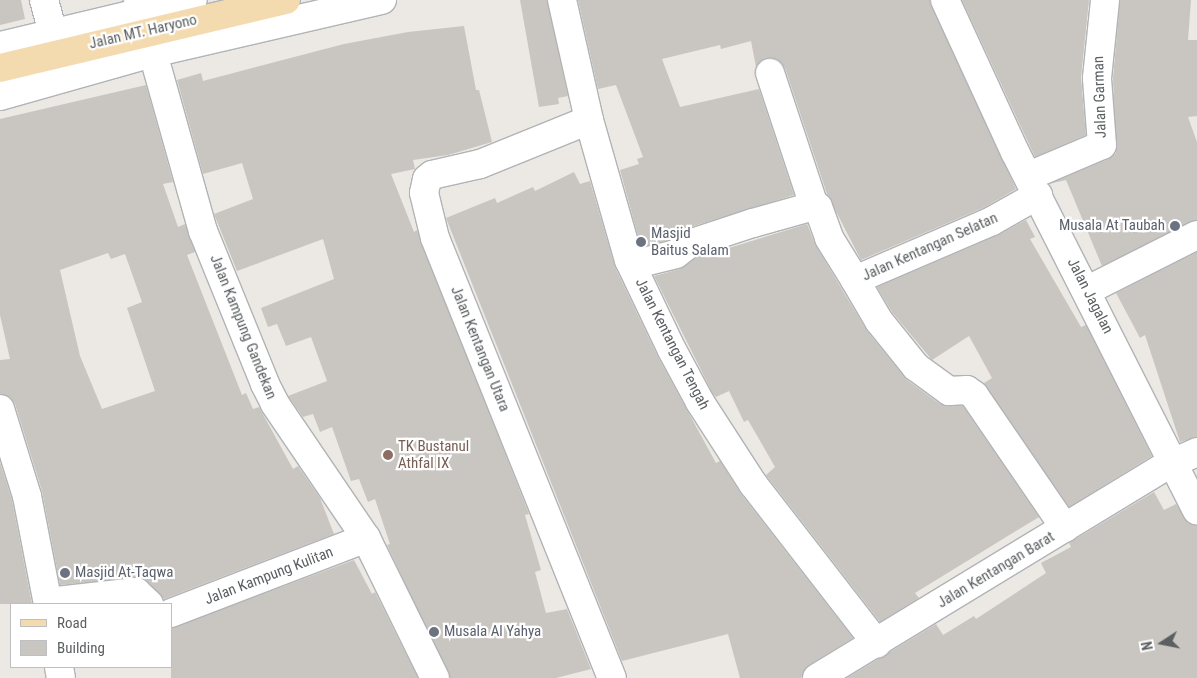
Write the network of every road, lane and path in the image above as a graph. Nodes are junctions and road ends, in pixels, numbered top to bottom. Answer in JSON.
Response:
{"nodes":[{"id":1,"x":44,"y":0,"type":"edge"},
{"id":2,"x":193,"y":0,"type":"edge"},
{"id":3,"x":286,"y":0,"type":"edge"},
{"id":4,"x":382,"y":0,"type":"edge"},
{"id":5,"x":562,"y":0,"type":"edge"},
{"id":6,"x":945,"y":0,"type":"edge"},
{"id":7,"x":1105,"y":0,"type":"edge"},
{"id":8,"x":255,"y":3,"type":"edge"},
{"id":9,"x":144,"y":24,"type":"edge"},
{"id":10,"x":56,"y":42,"type":"junction"},
{"id":11,"x":0,"y":46,"type":"edge"},
{"id":12,"x":0,"y":68,"type":"edge"},
{"id":13,"x":770,"y":73,"type":"dead end"},
{"id":14,"x":0,"y":96,"type":"edge"},
{"id":15,"x":589,"y":120,"type":"junction"},
{"id":16,"x":1034,"y":185,"type":"junction"},
{"id":17,"x":814,"y":206,"type":"junction"},
{"id":18,"x":1197,"y":235,"type":"edge"},
{"id":19,"x":632,"y":265,"type":"junction"},
{"id":20,"x":855,"y":280,"type":"junction"},
{"id":21,"x":1088,"y":290,"type":"junction"},
{"id":22,"x":0,"y":409,"type":"edge"},
{"id":23,"x":1186,"y":457,"type":"edge"},
{"id":24,"x":1197,"y":510,"type":"edge"},
{"id":25,"x":1064,"y":528,"type":"junction"},
{"id":26,"x":366,"y":538,"type":"junction"},
{"id":27,"x":48,"y":603,"type":"edge"},
{"id":28,"x":147,"y":603,"type":"edge"},
{"id":29,"x":172,"y":613,"type":"edge"},
{"id":30,"x":877,"y":644,"type":"junction"},
{"id":31,"x":435,"y":678,"type":"edge"},
{"id":32,"x":612,"y":678,"type":"edge"},
{"id":33,"x":817,"y":678,"type":"edge"}],
"edges":[{"from":1,"to":10,"type":"street"},
{"from":2,"to":9,"type":"street"},
{"from":3,"to":8,"type":"main road","name":"Jalan MT. Haryono"},
{"from":4,"to":9,"type":"street"},
{"from":5,"to":15,"type":"street","name":"Jalan Kentangan Tengah"},
{"from":6,"to":16,"type":"street","name":"Jalan Jagalan"},
{"from":7,"to":16,"type":"street","name":"Jalan Garman"},
{"from":8,"to":9,"type":"main road","name":"Jalan MT. Haryono"},
{"from":9,"to":10,"type":"main road","name":"Jalan MT. Haryono"},
{"from":9,"to":14,"type":"street"},
{"from":9,"to":26,"type":"street","name":"Jalan Kampung Gandekan"},
{"from":10,"to":11,"type":"street"},
{"from":10,"to":12,"type":"main road","name":"Jalan MT. Haryono"},
{"from":13,"to":17,"type":"street","name":"Jalan Kentangan Selatan"},
{"from":15,"to":19,"type":"street","name":"Jalan Kentangan Tengah"},
{"from":15,"to":32,"type":"street","name":"Jalan Kentangan Utara"},
{"from":16,"to":20,"type":"street","name":"Jalan Kentangan Selatan"},
{"from":16,"to":21,"type":"street","name":"Jalan Jagalan"},
{"from":17,"to":19,"type":"street"},
{"from":17,"to":20,"type":"street","name":"Jalan Kentangan Selatan"},
{"from":18,"to":21,"type":"street"},
{"from":19,"to":30,"type":"street","name":"Jalan Kentangan Tengah"},
{"from":20,"to":25,"type":"street"},
{"from":21,"to":23,"type":"street","name":"Jalan Jagalan"},
{"from":22,"to":27,"type":"street"},
{"from":23,"to":24,"type":"street","name":"Jalan Jagalan"},
{"from":23,"to":25,"type":"street","name":"Jalan Kentangan Barat"},
{"from":25,"to":30,"type":"street","name":"Jalan Kentangan Barat"},
{"from":26,"to":29,"type":"street","name":"Jalan Kampung Kulitan"},
{"from":26,"to":31,"type":"street","name":"Jalan Kampung Gandekan"},
{"from":27,"to":28,"type":"street"},
{"from":30,"to":33,"type":"street","name":"Jalan Kentangan Barat"}]}
